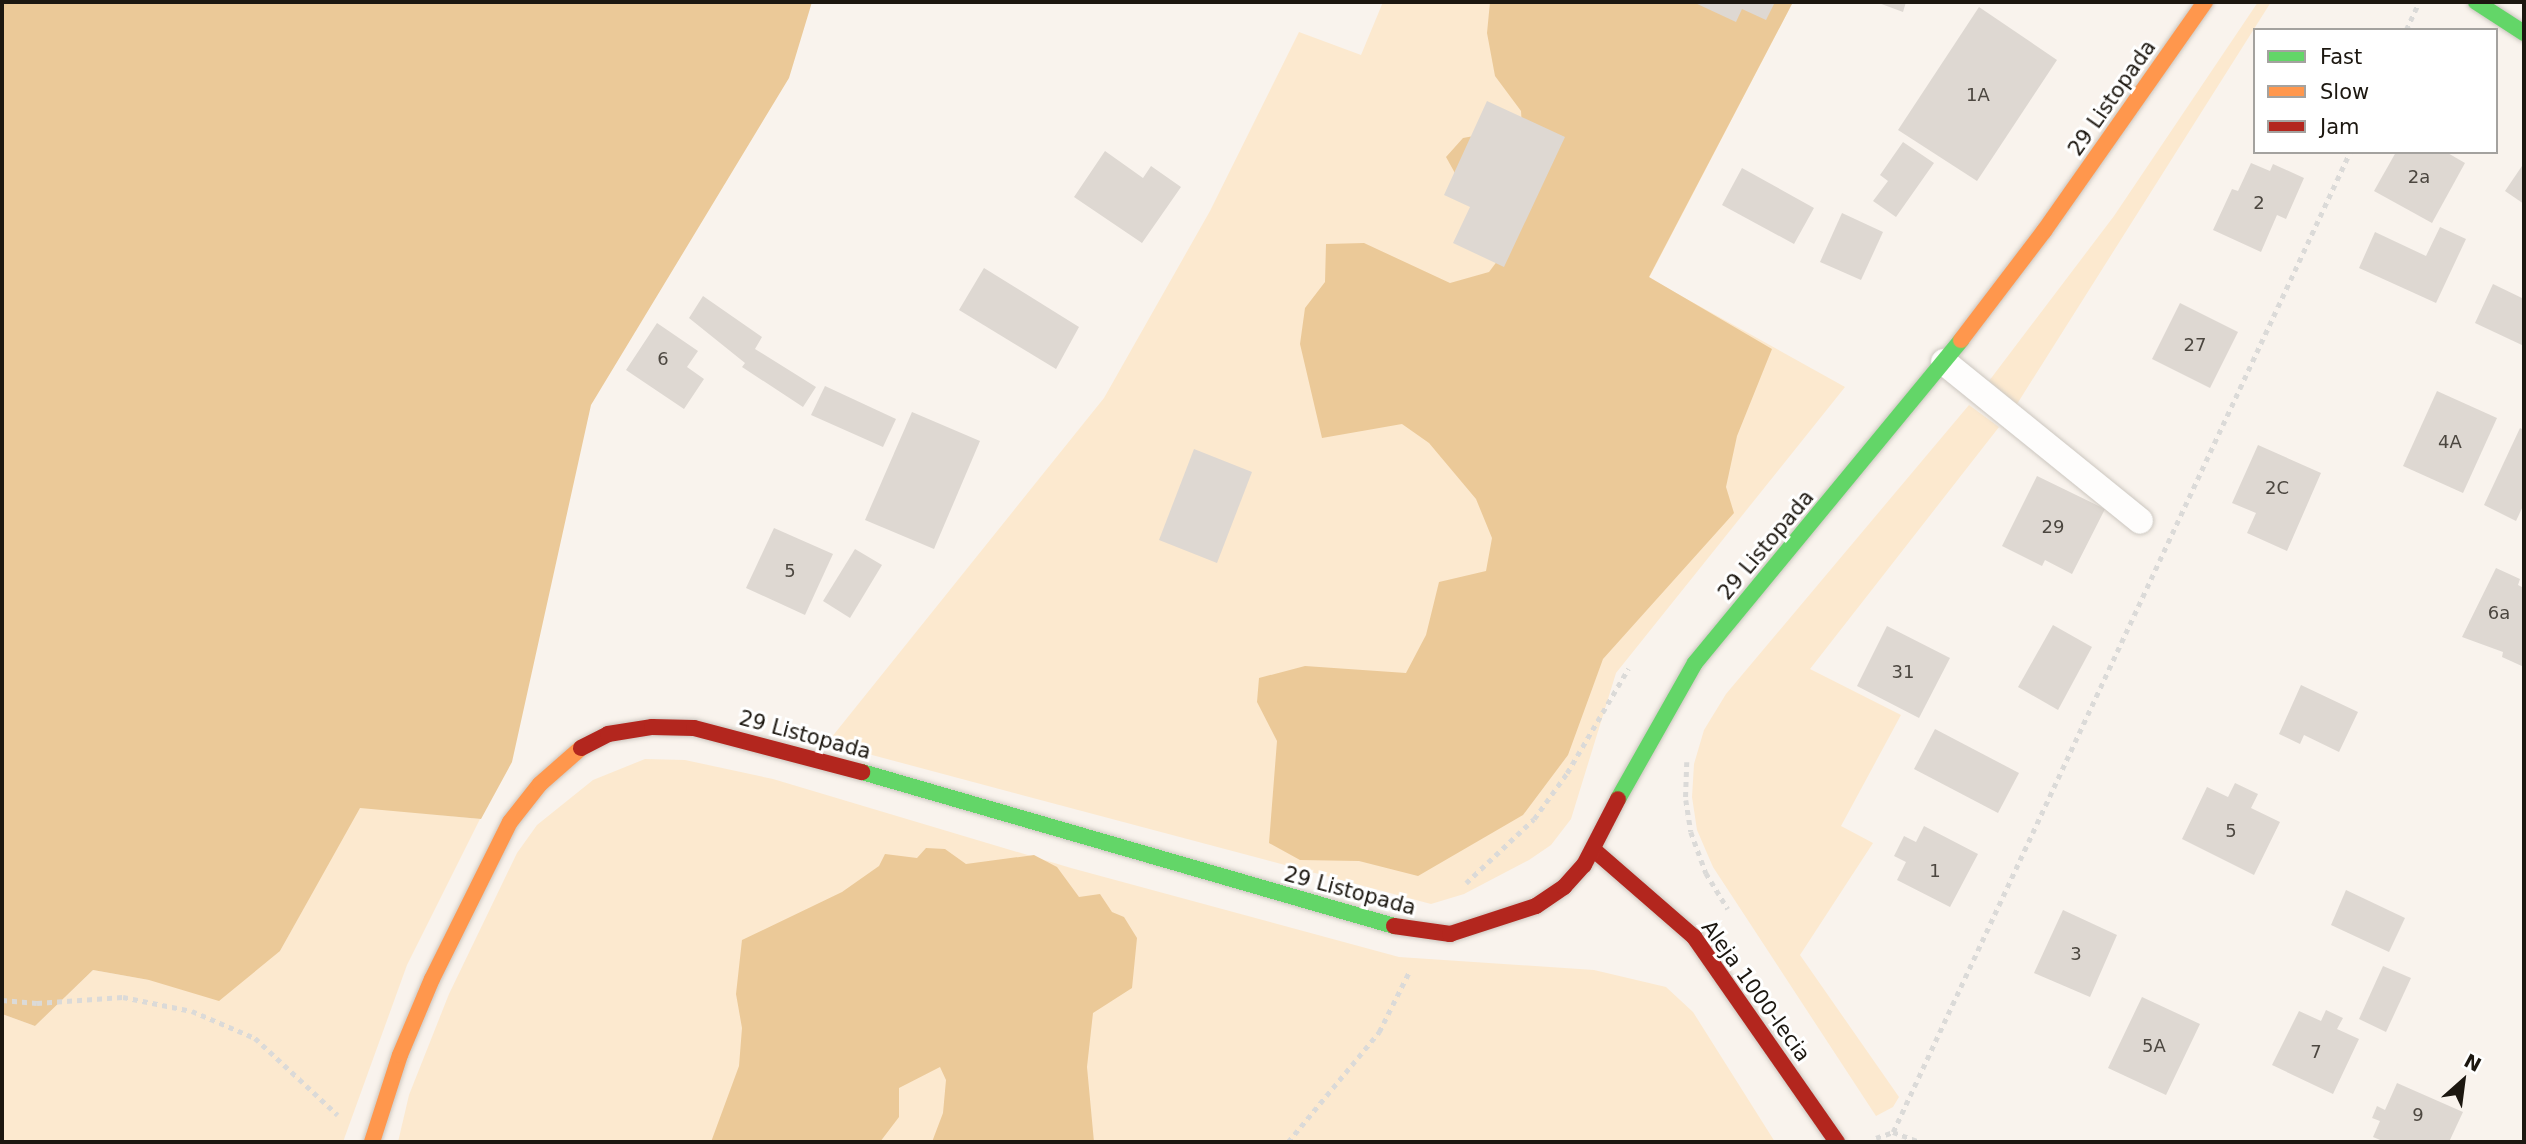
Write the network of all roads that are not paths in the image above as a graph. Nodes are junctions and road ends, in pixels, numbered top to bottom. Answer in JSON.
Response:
{"nodes":[{"id":1,"x":2206,"y":2,"type":"edge"},
{"id":2,"x":2476,"y":2,"type":"edge"},
{"id":3,"x":2524,"y":33,"type":"edge"},
{"id":4,"x":1944,"y":362,"type":"junction"},
{"id":5,"x":2140,"y":521,"type":"dead end"},
{"id":6,"x":1594,"y":850,"type":"junction"},
{"id":7,"x":372,"y":1142,"type":"edge"},
{"id":8,"x":1837,"y":1142,"type":"edge"}],
"edges":[{"from":1,"to":4,"type":"street","name":"29 Listopada"},
{"from":2,"to":3,"type":"street"},
{"from":4,"to":5,"type":"lane"},
{"from":4,"to":6,"type":"street","name":"29 Listopada"},
{"from":6,"to":7,"type":"street","name":"29 Listopada"},
{"from":6,"to":8,"type":"street","name":"Aleja 1000-lecia"}]}
